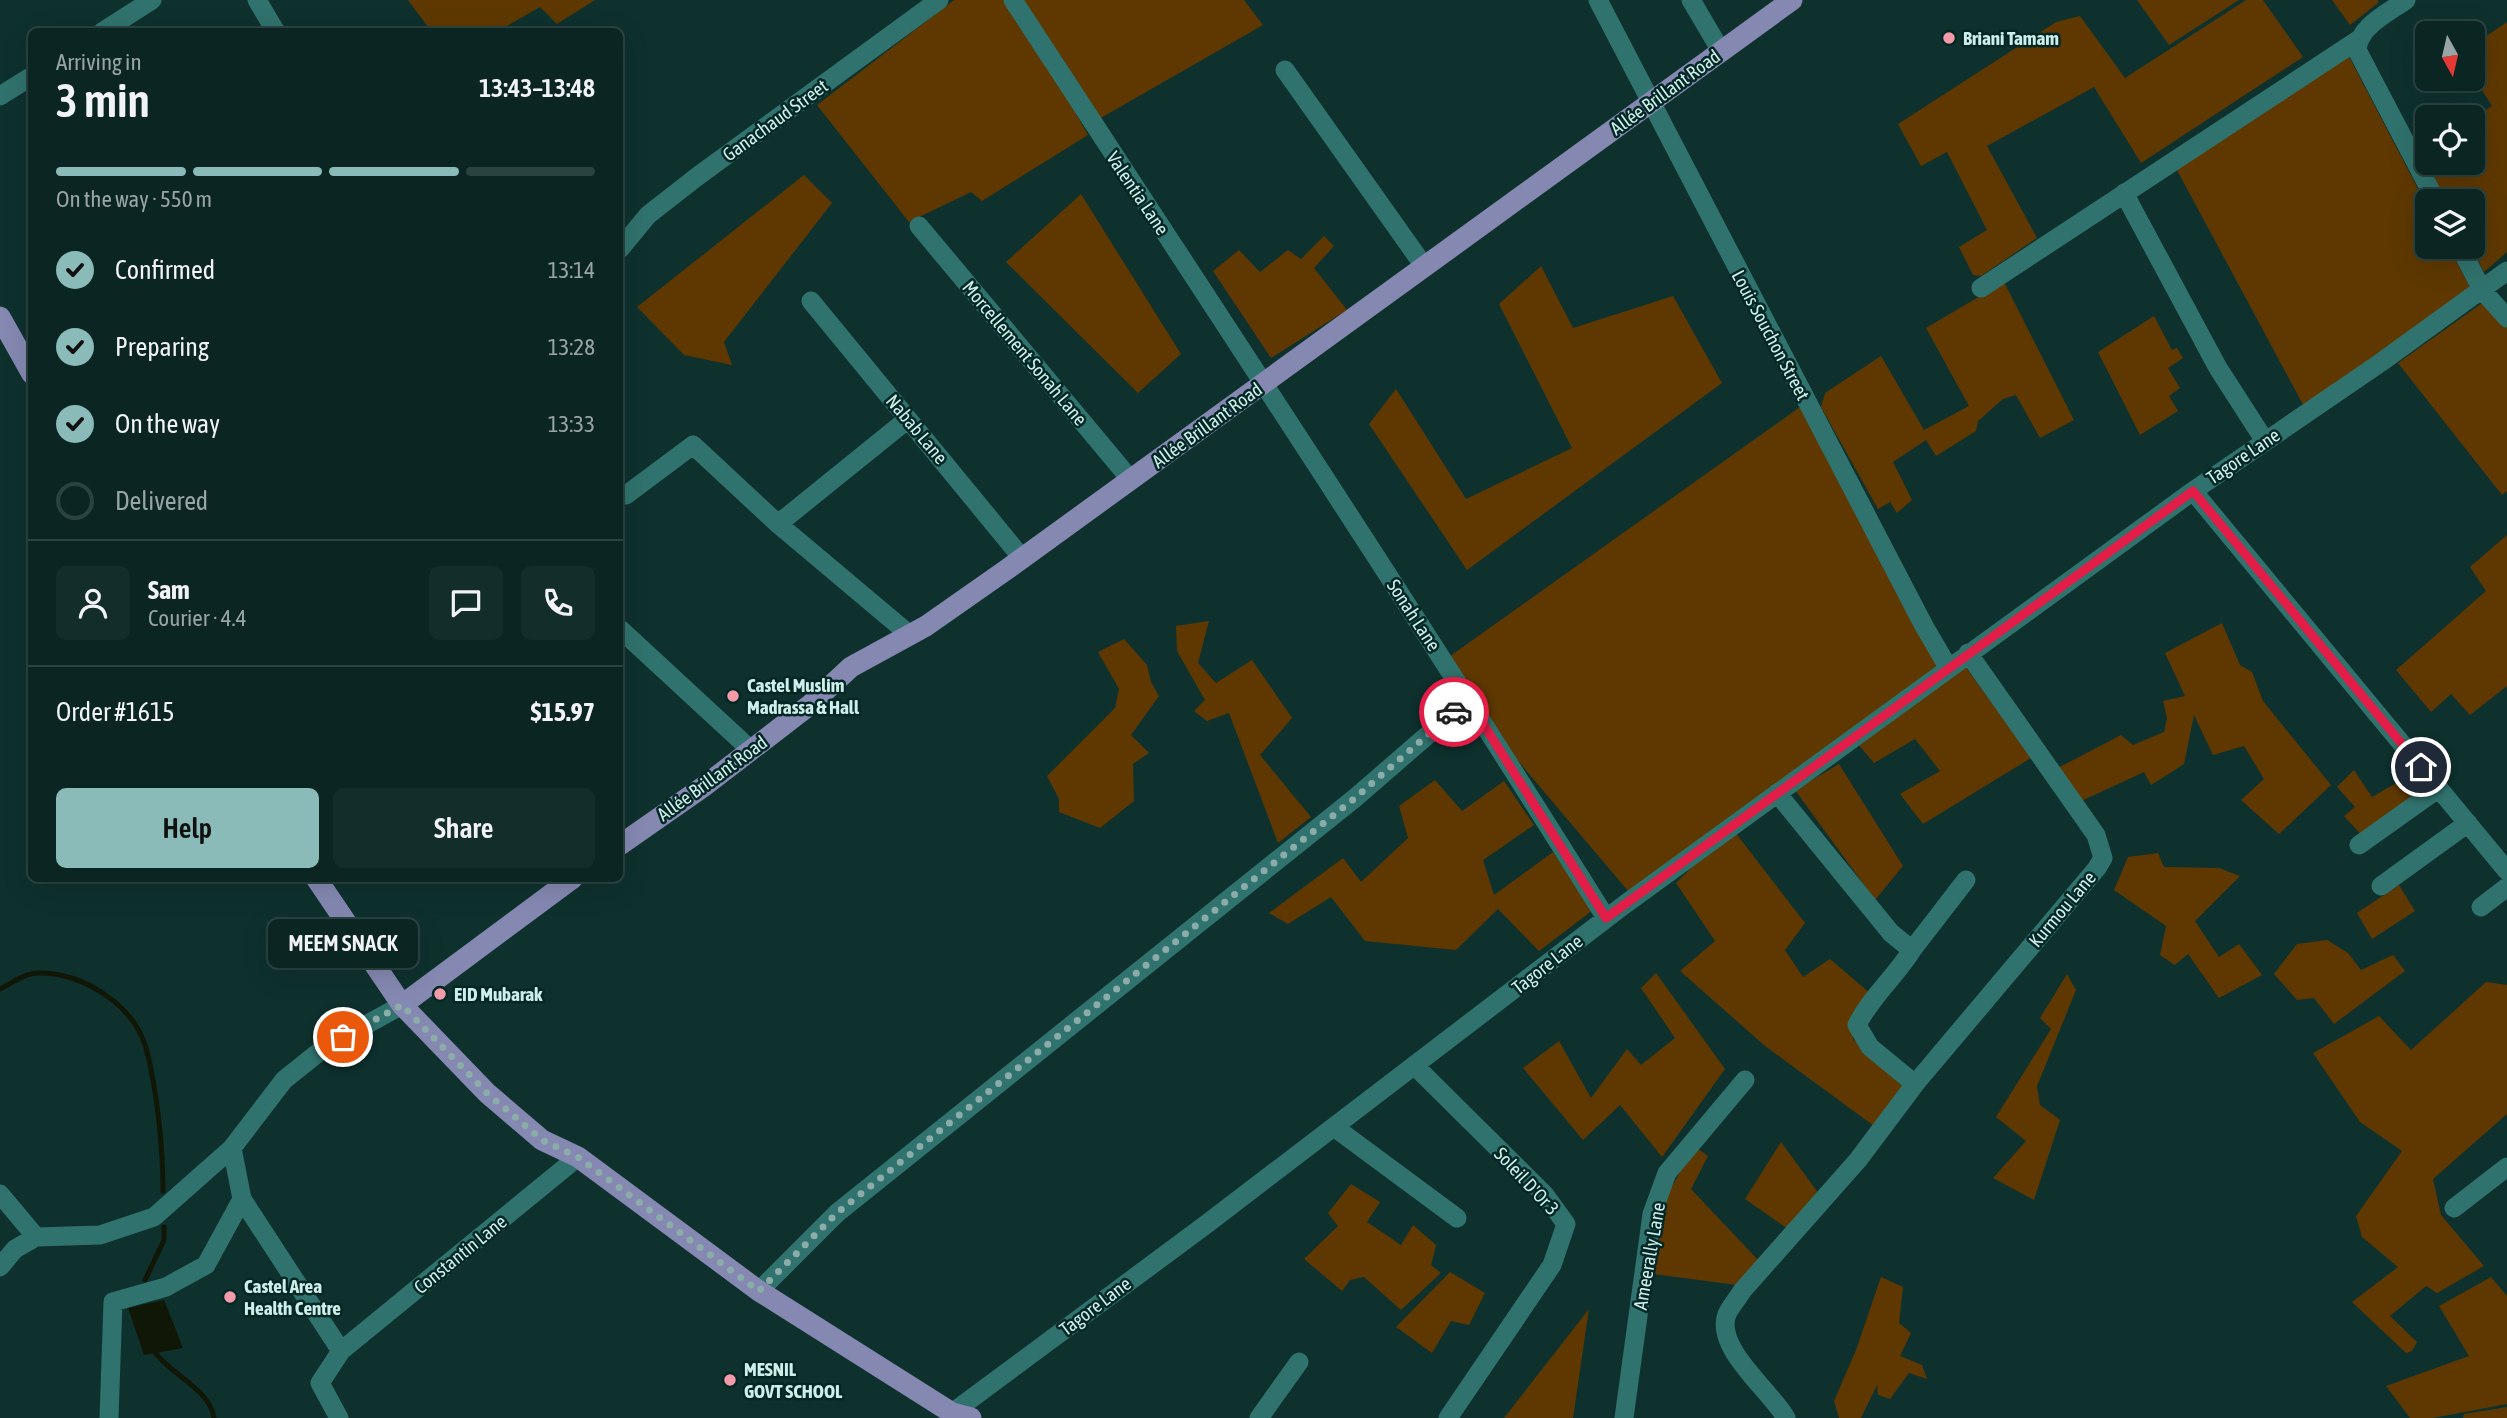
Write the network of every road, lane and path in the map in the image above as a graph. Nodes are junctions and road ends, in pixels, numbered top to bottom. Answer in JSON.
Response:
{"nodes":[{"id":1,"x":257,"y":0,"type":"edge"},
{"id":2,"x":939,"y":0,"type":"edge"},
{"id":3,"x":1013,"y":0,"type":"edge"},
{"id":4,"x":1598,"y":0,"type":"edge"},
{"id":5,"x":1691,"y":0,"type":"edge"},
{"id":6,"x":1792,"y":0,"type":"edge"},
{"id":7,"x":2406,"y":0,"type":"edge"},
{"id":8,"x":140,"y":3,"type":"edge"},
{"id":9,"x":107,"y":28,"type":"edge"},
{"id":10,"x":274,"y":28,"type":"edge"},
{"id":11,"x":2358,"y":40,"type":"junction"},
{"id":12,"x":1721,"y":51,"type":"junction"},
{"id":13,"x":1285,"y":71,"type":"dead end"},
{"id":14,"x":28,"y":78,"type":"edge"},
{"id":15,"x":0,"y":96,"type":"edge"},
{"id":16,"x":1651,"y":102,"type":"junction"},
{"id":17,"x":2430,"y":189,"type":"edge"},
{"id":18,"x":2124,"y":193,"type":"junction"},
{"id":19,"x":919,"y":226,"type":"dead end"},
{"id":20,"x":623,"y":245,"type":"edge"},
{"id":21,"x":2471,"y":259,"type":"edge"},
{"id":22,"x":1424,"y":265,"type":"junction"},
{"id":23,"x":2494,"y":281,"type":"edge"},
{"id":24,"x":1981,"y":288,"type":"dead end"},
{"id":25,"x":811,"y":301,"type":"dead end"},
{"id":26,"x":0,"y":317,"type":"edge"},
{"id":27,"x":2507,"y":318,"type":"edge"},
{"id":28,"x":28,"y":367,"type":"edge"},
{"id":29,"x":1263,"y":380,"type":"junction"},
{"id":30,"x":908,"y":419,"type":"junction"},
{"id":31,"x":2265,"y":441,"type":"junction"},
{"id":32,"x":1131,"y":480,"type":"junction"},
{"id":33,"x":2193,"y":491,"type":"junction"},
{"id":34,"x":626,"y":495,"type":"dead end"},
{"id":35,"x":778,"y":524,"type":"junction"},
{"id":36,"x":1022,"y":558,"type":"junction"},
{"id":37,"x":623,"y":632,"type":"edge"},
{"id":38,"x":910,"y":635,"type":"junction"},
{"id":39,"x":1968,"y":653,"type":"junction"},
{"id":40,"x":1948,"y":667,"type":"junction"},
{"id":41,"x":1468,"y":700,"type":"junction"},
{"id":42,"x":751,"y":750,"type":"junction"},
{"id":43,"x":2439,"y":788,"type":"junction"},
{"id":44,"x":1777,"y":793,"type":"junction"},
{"id":45,"x":2468,"y":823,"type":"junction"},
{"id":46,"x":623,"y":843,"type":"edge"},
{"id":47,"x":2359,"y":845,"type":"dead end"},
{"id":48,"x":2507,"y":871,"type":"edge"},
{"id":49,"x":1966,"y":880,"type":"dead end"},
{"id":50,"x":319,"y":882,"type":"edge"},
{"id":51,"x":568,"y":882,"type":"edge"},
{"id":52,"x":2381,"y":886,"type":"dead end"},
{"id":53,"x":2507,"y":887,"type":"edge"},
{"id":54,"x":2481,"y":907,"type":"dead end"},
{"id":55,"x":1606,"y":918,"type":"junction"},
{"id":56,"x":1912,"y":950,"type":"junction"},
{"id":57,"x":402,"y":1005,"type":"junction"},
{"id":58,"x":1415,"y":1066,"type":"junction"},
{"id":59,"x":1745,"y":1080,"type":"dead end"},
{"id":60,"x":1916,"y":1084,"type":"junction"},
{"id":61,"x":1334,"y":1127,"type":"junction"},
{"id":62,"x":232,"y":1148,"type":"junction"},
{"id":63,"x":578,"y":1157,"type":"junction"},
{"id":64,"x":2507,"y":1167,"type":"edge"},
{"id":65,"x":0,"y":1195,"type":"edge"},
{"id":66,"x":242,"y":1199,"type":"junction"},
{"id":67,"x":2454,"y":1208,"type":"dead end"},
{"id":68,"x":1457,"y":1217,"type":"dead end"},
{"id":69,"x":36,"y":1237,"type":"junction"},
{"id":70,"x":0,"y":1267,"type":"edge"},
{"id":71,"x":759,"y":1291,"type":"junction"},
{"id":72,"x":341,"y":1351,"type":"junction"},
{"id":73,"x":1298,"y":1362,"type":"dead end"},
{"id":74,"x":958,"y":1416,"type":"edge"},
{"id":75,"x":109,"y":1418,"type":"edge"},
{"id":76,"x":339,"y":1418,"type":"edge"},
{"id":77,"x":1259,"y":1418,"type":"edge"},
{"id":78,"x":1448,"y":1418,"type":"edge"},
{"id":79,"x":1624,"y":1418,"type":"edge"},
{"id":80,"x":1786,"y":1418,"type":"edge"}],
"edges":[{"from":1,"to":10,"type":"street"},
{"from":2,"to":20,"type":"street","name":"Ganachaud Street"},
{"from":3,"to":29,"type":"street","name":"Valentia Lane"},
{"from":4,"to":16,"type":"street","name":"Louis Souchon Street"},
{"from":5,"to":12,"type":"street"},
{"from":6,"to":12,"type":"main road","name":"Allée Brillant Road"},
{"from":7,"to":11,"type":"street"},
{"from":8,"to":9,"type":"street"},
{"from":11,"to":17,"type":"street"},
{"from":11,"to":18,"type":"street"},
{"from":12,"to":16,"type":"main road","name":"Allée Brillant Road"},
{"from":13,"to":22,"type":"street"},
{"from":14,"to":15,"type":"street"},
{"from":16,"to":22,"type":"main road","name":"Allée Brillant Road"},
{"from":16,"to":40,"type":"street","name":"Louis Souchon Street"},
{"from":18,"to":24,"type":"street"},
{"from":18,"to":31,"type":"street"},
{"from":19,"to":32,"type":"street","name":"Morcellement Sonah Lane"},
{"from":21,"to":23,"type":"street"},
{"from":22,"to":29,"type":"main road","name":"Allée Brillant Road"},
{"from":23,"to":27,"type":"street"},
{"from":23,"to":31,"type":"street","name":"Tagore Lane"},
{"from":25,"to":30,"type":"street","name":"Nabab Lane"},
{"from":26,"to":28,"type":"main road"},
{"from":29,"to":32,"type":"main road","name":"Allée Brillant Road"},
{"from":29,"to":41,"type":"street","name":"Sonah Lane"},
{"from":30,"to":35,"type":"street"},
{"from":30,"to":36,"type":"street","name":"Nabab Lane"},
{"from":31,"to":33,"type":"street","name":"Tagore Lane"},
{"from":32,"to":36,"type":"main road","name":"Allée Brillant Road"},
{"from":33,"to":39,"type":"street","name":"Tagore Lane"},
{"from":33,"to":43,"type":"street"},
{"from":34,"to":35,"type":"street"},
{"from":35,"to":38,"type":"street"},
{"from":36,"to":38,"type":"main road","name":"Allée Brillant Road"},
{"from":37,"to":42,"type":"street"},
{"from":38,"to":42,"type":"main road","name":"Allée Brillant Road"},
{"from":39,"to":40,"type":"street","name":"Tagore Lane"},
{"from":39,"to":60,"type":"street","name":"Kurmou Lane"},
{"from":40,"to":44,"type":"street","name":"Tagore Lane"},
{"from":41,"to":55,"type":"street","name":"Sonah Lane"},
{"from":41,"to":71,"type":"street"},
{"from":42,"to":46,"type":"main road","name":"Allée Brillant Road"},
{"from":43,"to":45,"type":"street"},
{"from":43,"to":47,"type":"street"},
{"from":44,"to":55,"type":"street","name":"Tagore Lane"},
{"from":44,"to":56,"type":"street"},
{"from":45,"to":48,"type":"street"},
{"from":45,"to":52,"type":"street"},
{"from":49,"to":56,"type":"street"},
{"from":50,"to":57,"type":"main road"},
{"from":51,"to":57,"type":"main road"},
{"from":53,"to":54,"type":"street"},
{"from":55,"to":58,"type":"street","name":"Tagore Lane"},
{"from":56,"to":60,"type":"street"},
{"from":57,"to":62,"type":"street"},
{"from":57,"to":63,"type":"main road"},
{"from":58,"to":61,"type":"street","name":"Tagore Lane"},
{"from":58,"to":78,"type":"street","name":"Soleil D'Or 3"},
{"from":59,"to":79,"type":"street","name":"Ameerally Lane"},
{"from":60,"to":80,"type":"street","name":"Kurmou Lane"},
{"from":61,"to":68,"type":"street"},
{"from":61,"to":74,"type":"street","name":"Tagore Lane"},
{"from":62,"to":66,"type":"street"},
{"from":62,"to":69,"type":"street"},
{"from":63,"to":71,"type":"main road"},
{"from":63,"to":72,"type":"street","name":"Constantin Lane"},
{"from":64,"to":67,"type":"street"},
{"from":65,"to":69,"type":"street"},
{"from":66,"to":72,"type":"street"},
{"from":66,"to":75,"type":"street"},
{"from":69,"to":70,"type":"street"},
{"from":71,"to":74,"type":"main road"},
{"from":72,"to":76,"type":"street","name":"Constantin Lane"},
{"from":73,"to":77,"type":"street"}]}
